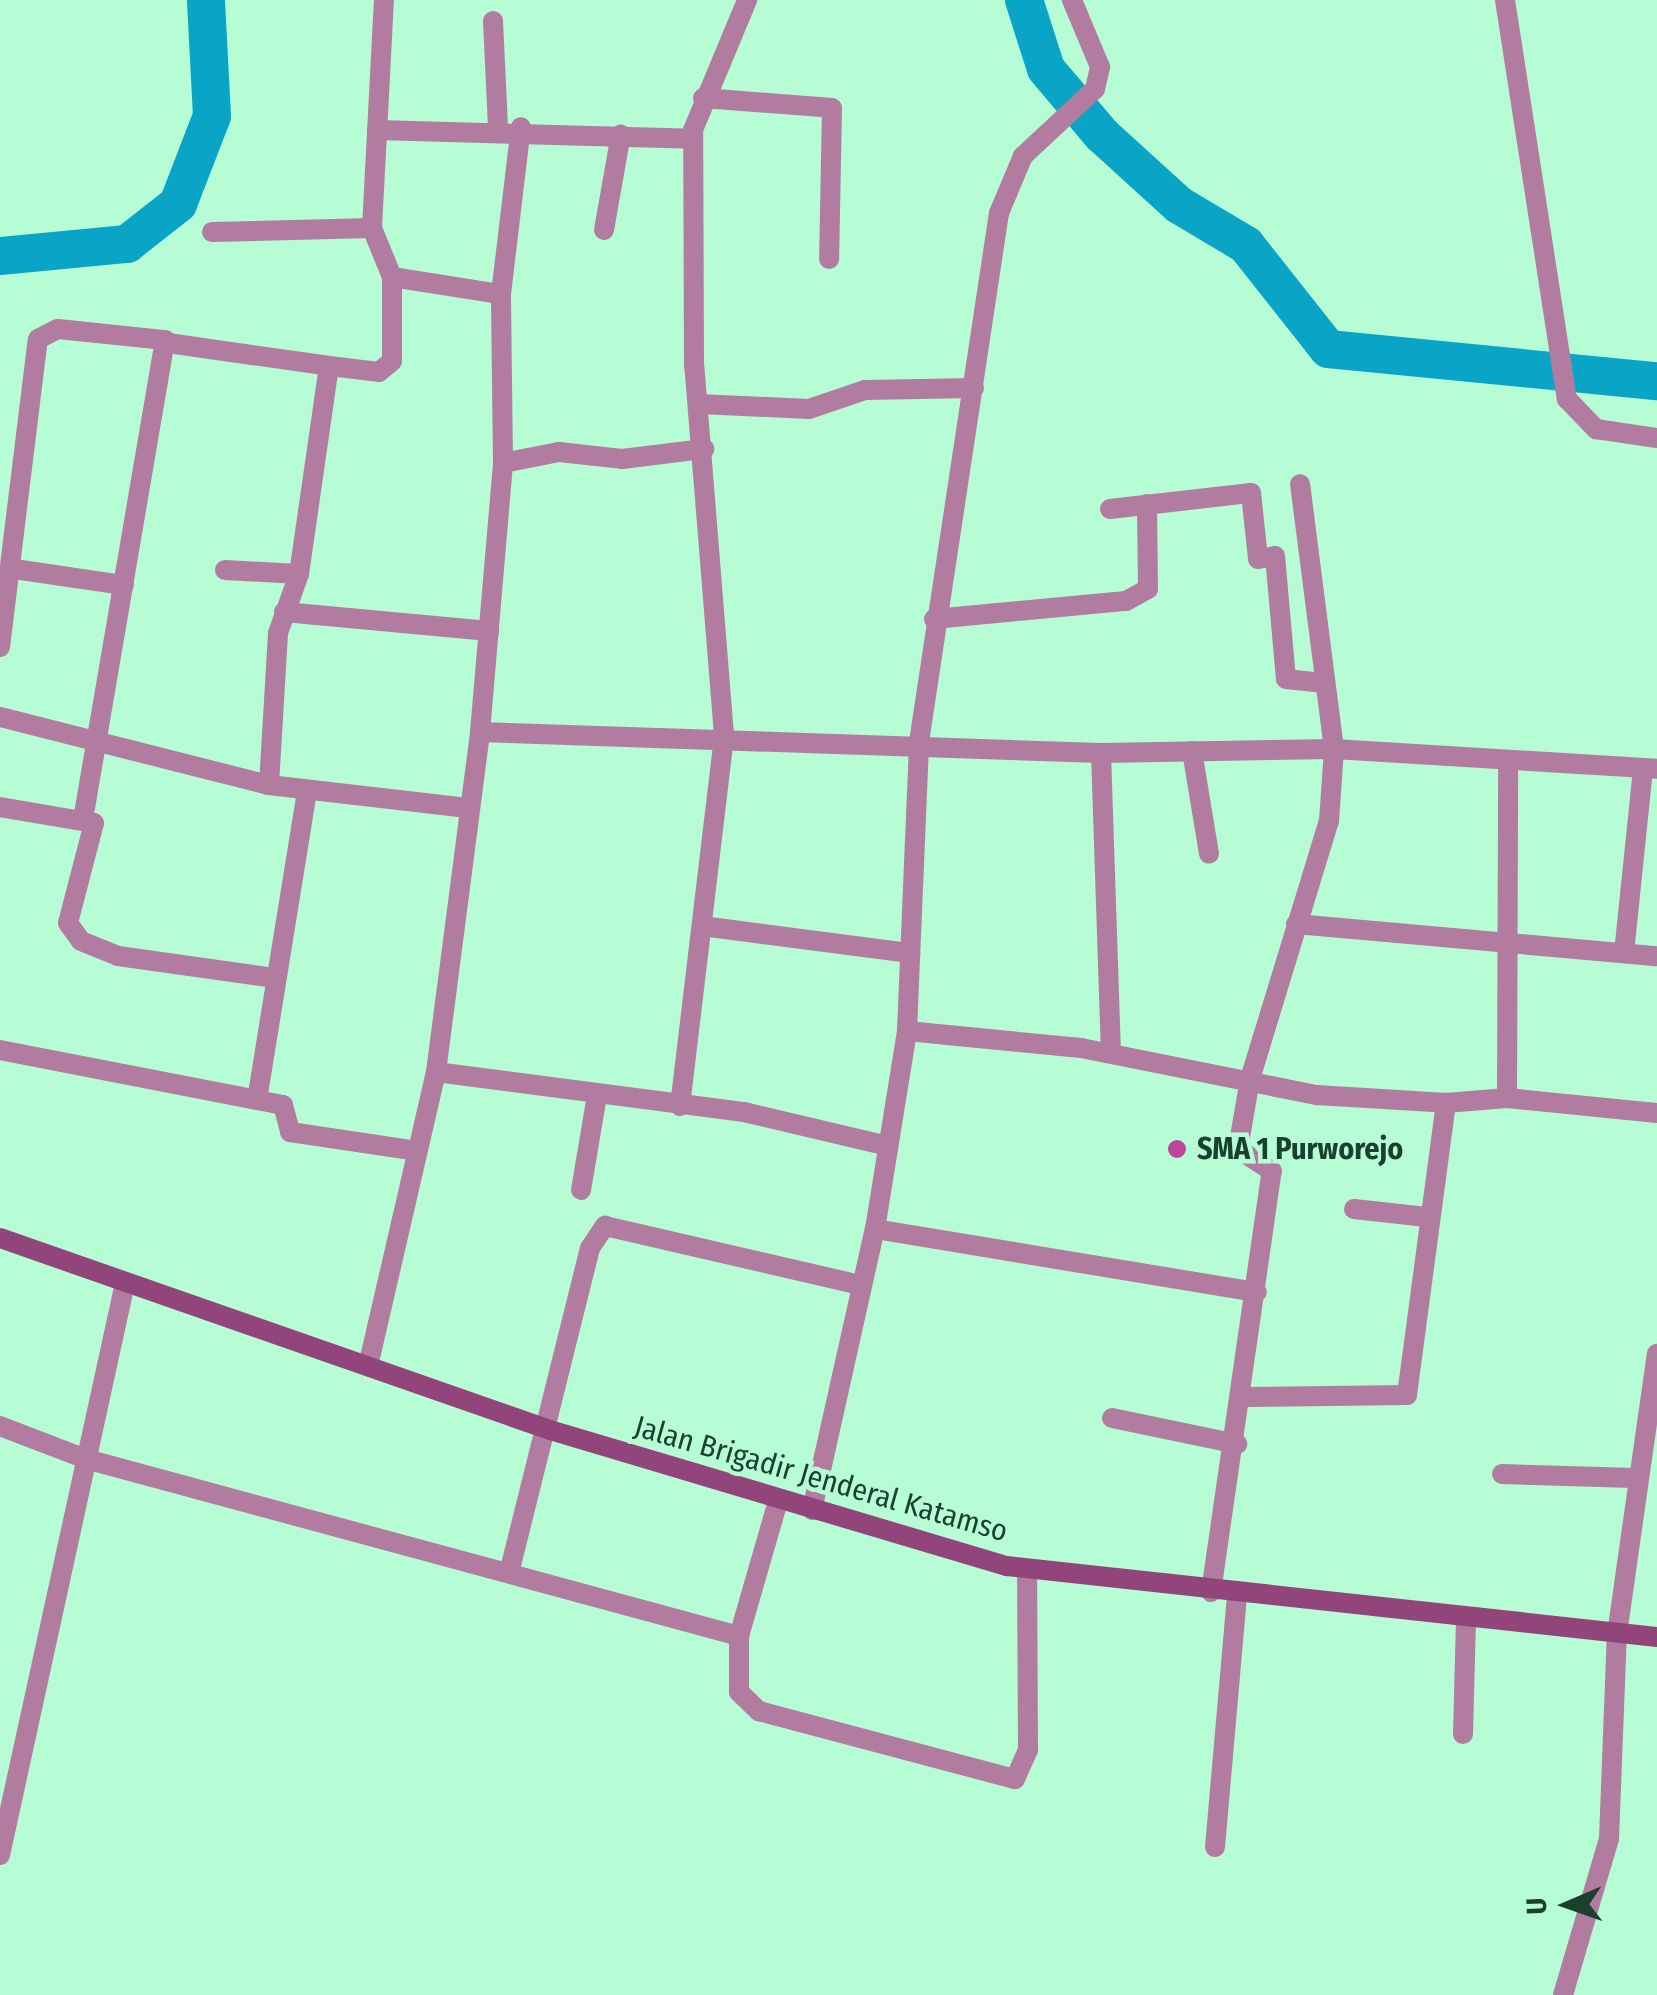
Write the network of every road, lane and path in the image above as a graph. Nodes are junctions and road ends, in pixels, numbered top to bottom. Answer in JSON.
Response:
{"nodes":[{"id":1,"x":384,"y":0,"type":"edge"},
{"id":2,"x":747,"y":0,"type":"edge"},
{"id":3,"x":1072,"y":0,"type":"edge"},
{"id":4,"x":1505,"y":0,"type":"edge"},
{"id":5,"x":493,"y":21,"type":"dead end"},
{"id":6,"x":703,"y":98,"type":"junction"},
{"id":7,"x":498,"y":128,"type":"junction"},
{"id":8,"x":521,"y":128,"type":"junction"},
{"id":9,"x":377,"y":130,"type":"junction"},
{"id":10,"x":621,"y":134,"type":"junction"},
{"id":11,"x":693,"y":139,"type":"junction"},
{"id":12,"x":372,"y":228,"type":"junction"},
{"id":13,"x":604,"y":230,"type":"dead end"},
{"id":14,"x":212,"y":232,"type":"dead end"},
{"id":15,"x":830,"y":259,"type":"dead end"},
{"id":16,"x":392,"y":278,"type":"junction"},
{"id":17,"x":500,"y":294,"type":"junction"},
{"id":18,"x":168,"y":343,"type":"junction"},
{"id":19,"x":329,"y":366,"type":"junction"},
{"id":20,"x":974,"y":388,"type":"junction"},
{"id":21,"x":699,"y":404,"type":"junction"},
{"id":22,"x":1657,"y":438,"type":"edge"},
{"id":23,"x":704,"y":449,"type":"junction"},
{"id":24,"x":503,"y":464,"type":"junction"},
{"id":25,"x":1300,"y":484,"type":"dead end"},
{"id":26,"x":1147,"y":504,"type":"junction"},
{"id":27,"x":1110,"y":508,"type":"dead end"},
{"id":28,"x":14,"y":569,"type":"junction"},
{"id":29,"x":224,"y":570,"type":"dead end"},
{"id":30,"x":299,"y":574,"type":"junction"},
{"id":31,"x":124,"y":585,"type":"junction"},
{"id":32,"x":284,"y":612,"type":"junction"},
{"id":33,"x":934,"y":619,"type":"junction"},
{"id":34,"x":489,"y":632,"type":"junction"},
{"id":35,"x":0,"y":647,"type":"edge"},
{"id":36,"x":1325,"y":683,"type":"junction"},
{"id":37,"x":0,"y":717,"type":"edge"},
{"id":38,"x":480,"y":732,"type":"junction"},
{"id":39,"x":724,"y":734,"type":"junction"},
{"id":40,"x":104,"y":737,"type":"junction"},
{"id":41,"x":918,"y":742,"type":"junction"},
{"id":42,"x":1334,"y":749,"type":"junction"},
{"id":43,"x":1192,"y":751,"type":"junction"},
{"id":44,"x":1102,"y":753,"type":"junction"},
{"id":45,"x":1508,"y":760,"type":"junction"},
{"id":46,"x":1650,"y":769,"type":"edge"},
{"id":47,"x":269,"y":785,"type":"junction"},
{"id":48,"x":307,"y":792,"type":"junction"},
{"id":49,"x":0,"y":808,"type":"edge"},
{"id":50,"x":468,"y":808,"type":"junction"},
{"id":51,"x":84,"y":816,"type":"junction"},
{"id":52,"x":1209,"y":854,"type":"dead end"},
{"id":53,"x":1296,"y":924,"type":"junction"},
{"id":54,"x":702,"y":926,"type":"junction"},
{"id":55,"x":1504,"y":942,"type":"junction"},
{"id":56,"x":910,"y":953,"type":"junction"},
{"id":57,"x":1624,"y":953,"type":"junction"},
{"id":58,"x":1657,"y":956,"type":"edge"},
{"id":59,"x":276,"y":978,"type":"junction"},
{"id":60,"x":907,"y":1031,"type":"junction"},
{"id":61,"x":0,"y":1050,"type":"edge"},
{"id":62,"x":1110,"y":1053,"type":"junction"},
{"id":63,"x":436,"y":1072,"type":"junction"},
{"id":64,"x":1250,"y":1079,"type":"junction"},
{"id":65,"x":598,"y":1095,"type":"junction"},
{"id":66,"x":1507,"y":1098,"type":"junction"},
{"id":67,"x":257,"y":1100,"type":"junction"},
{"id":68,"x":1446,"y":1103,"type":"junction"},
{"id":69,"x":680,"y":1106,"type":"junction"},
{"id":70,"x":1657,"y":1114,"type":"edge"},
{"id":71,"x":888,"y":1146,"type":"junction"},
{"id":72,"x":418,"y":1150,"type":"junction"},
{"id":73,"x":581,"y":1190,"type":"dead end"},
{"id":74,"x":1354,"y":1208,"type":"dead end"},
{"id":75,"x":1427,"y":1216,"type":"junction"},
{"id":76,"x":876,"y":1229,"type":"junction"},
{"id":77,"x":0,"y":1238,"type":"edge"},
{"id":78,"x":125,"y":1283,"type":"junction"},
{"id":79,"x":861,"y":1285,"type":"junction"},
{"id":80,"x":1256,"y":1292,"type":"junction"},
{"id":81,"x":1657,"y":1354,"type":"edge"},
{"id":82,"x":369,"y":1362,"type":"junction"},
{"id":83,"x":1246,"y":1397,"type":"junction"},
{"id":84,"x":1112,"y":1418,"type":"dead end"},
{"id":85,"x":1650,"y":1422,"type":"edge"},
{"id":86,"x":0,"y":1426,"type":"edge"},
{"id":87,"x":550,"y":1430,"type":"junction"},
{"id":88,"x":1237,"y":1444,"type":"junction"},
{"id":89,"x":86,"y":1459,"type":"junction"},
{"id":90,"x":1502,"y":1474,"type":"dead end"},
{"id":91,"x":1634,"y":1478,"type":"junction"},
{"id":92,"x":778,"y":1501,"type":"junction"},
{"id":93,"x":812,"y":1510,"type":"junction"},
{"id":94,"x":1027,"y":1570,"type":"junction"},
{"id":95,"x":509,"y":1573,"type":"junction"},
{"id":96,"x":1212,"y":1592,"type":"junction"},
{"id":97,"x":1237,"y":1595,"type":"junction"},
{"id":98,"x":1466,"y":1618,"type":"junction"},
{"id":99,"x":1617,"y":1634,"type":"junction"},
{"id":100,"x":739,"y":1636,"type":"junction"},
{"id":101,"x":1657,"y":1637,"type":"edge"},
{"id":102,"x":1463,"y":1734,"type":"dead end"},
{"id":103,"x":1215,"y":1846,"type":"dead end"},
{"id":104,"x":0,"y":1855,"type":"edge"},
{"id":105,"x":1563,"y":1995,"type":"edge"}],
"edges":[{"from":1,"to":9,"type":"street"},
{"from":2,"to":6,"type":"street"},
{"from":3,"to":20,"type":"street"},
{"from":4,"to":22,"type":"street"},
{"from":5,"to":7,"type":"street"},
{"from":6,"to":11,"type":"street"},
{"from":6,"to":15,"type":"street"},
{"from":7,"to":8,"type":"street"},
{"from":7,"to":9,"type":"street"},
{"from":8,"to":10,"type":"street"},
{"from":8,"to":17,"type":"street"},
{"from":9,"to":12,"type":"street"},
{"from":10,"to":11,"type":"street"},
{"from":10,"to":13,"type":"street"},
{"from":11,"to":21,"type":"street"},
{"from":12,"to":14,"type":"street"},
{"from":12,"to":16,"type":"street"},
{"from":16,"to":17,"type":"street"},
{"from":16,"to":19,"type":"street"},
{"from":17,"to":24,"type":"street"},
{"from":18,"to":19,"type":"street"},
{"from":18,"to":28,"type":"street"},
{"from":18,"to":31,"type":"street"},
{"from":19,"to":30,"type":"street"},
{"from":20,"to":21,"type":"street"},
{"from":20,"to":33,"type":"street"},
{"from":21,"to":23,"type":"street"},
{"from":23,"to":24,"type":"street"},
{"from":23,"to":39,"type":"street"},
{"from":24,"to":34,"type":"street"},
{"from":25,"to":36,"type":"street"},
{"from":26,"to":27,"type":"street"},
{"from":26,"to":33,"type":"street"},
{"from":26,"to":36,"type":"street"},
{"from":28,"to":31,"type":"street"},
{"from":28,"to":35,"type":"street"},
{"from":29,"to":30,"type":"street"},
{"from":30,"to":32,"type":"street"},
{"from":31,"to":40,"type":"street"},
{"from":32,"to":34,"type":"street"},
{"from":32,"to":47,"type":"street"},
{"from":33,"to":41,"type":"street"},
{"from":34,"to":38,"type":"street"},
{"from":36,"to":42,"type":"street"},
{"from":37,"to":40,"type":"street"},
{"from":38,"to":39,"type":"street"},
{"from":38,"to":50,"type":"street"},
{"from":39,"to":41,"type":"street"},
{"from":39,"to":54,"type":"street"},
{"from":40,"to":47,"type":"street"},
{"from":40,"to":51,"type":"street"},
{"from":41,"to":44,"type":"street"},
{"from":41,"to":56,"type":"street"},
{"from":42,"to":43,"type":"street"},
{"from":42,"to":45,"type":"street"},
{"from":42,"to":53,"type":"street"},
{"from":43,"to":44,"type":"street"},
{"from":43,"to":52,"type":"street"},
{"from":44,"to":62,"type":"street"},
{"from":45,"to":46,"type":"street"},
{"from":45,"to":55,"type":"street"},
{"from":46,"to":57,"type":"street"},
{"from":47,"to":48,"type":"street"},
{"from":48,"to":50,"type":"street"},
{"from":48,"to":59,"type":"street"},
{"from":49,"to":51,"type":"street"},
{"from":50,"to":63,"type":"street"},
{"from":51,"to":59,"type":"street"},
{"from":53,"to":55,"type":"street"},
{"from":53,"to":64,"type":"street"},
{"from":54,"to":56,"type":"street"},
{"from":54,"to":69,"type":"street"},
{"from":55,"to":57,"type":"street"},
{"from":55,"to":66,"type":"street"},
{"from":56,"to":60,"type":"street"},
{"from":57,"to":58,"type":"street"},
{"from":59,"to":67,"type":"street"},
{"from":60,"to":62,"type":"street"},
{"from":60,"to":71,"type":"street"},
{"from":61,"to":67,"type":"street"},
{"from":62,"to":64,"type":"street"},
{"from":63,"to":65,"type":"street"},
{"from":63,"to":72,"type":"street"},
{"from":64,"to":68,"type":"street"},
{"from":64,"to":80,"type":"street"},
{"from":65,"to":69,"type":"street"},
{"from":65,"to":73,"type":"street"},
{"from":66,"to":68,"type":"street"},
{"from":66,"to":70,"type":"street"},
{"from":67,"to":72,"type":"street"},
{"from":68,"to":75,"type":"street"},
{"from":69,"to":71,"type":"street"},
{"from":71,"to":76,"type":"street"},
{"from":72,"to":82,"type":"street"},
{"from":74,"to":75,"type":"street"},
{"from":75,"to":83,"type":"street"},
{"from":76,"to":79,"type":"street"},
{"from":76,"to":80,"type":"street"},
{"from":77,"to":78,"type":"main road","name":"Jalan Brigadir Jenderal Katamso"},
{"from":78,"to":82,"type":"main road","name":"Jalan Brigadir Jenderal Katamso"},
{"from":78,"to":89,"type":"street"},
{"from":79,"to":87,"type":"street"},
{"from":79,"to":93,"type":"street"},
{"from":80,"to":83,"type":"street"},
{"from":81,"to":85,"type":"street"},
{"from":82,"to":87,"type":"main road","name":"Jalan Brigadir Jenderal Katamso"},
{"from":83,"to":88,"type":"street"},
{"from":84,"to":88,"type":"street"},
{"from":85,"to":91,"type":"street"},
{"from":86,"to":89,"type":"street"},
{"from":87,"to":92,"type":"main road","name":"Jalan Brigadir Jenderal Katamso"},
{"from":87,"to":95,"type":"street"},
{"from":88,"to":96,"type":"street"},
{"from":89,"to":95,"type":"street"},
{"from":89,"to":104,"type":"street"},
{"from":90,"to":91,"type":"street"},
{"from":91,"to":99,"type":"street"},
{"from":92,"to":93,"type":"main road","name":"Jalan Brigadir Jenderal Katamso"},
{"from":92,"to":100,"type":"street"},
{"from":93,"to":94,"type":"main road","name":"Jalan Brigadir Jenderal Katamso"},
{"from":94,"to":96,"type":"main road","name":"Jalan Brigadir Jenderal Katamso"},
{"from":94,"to":100,"type":"street"},
{"from":95,"to":100,"type":"street"},
{"from":96,"to":97,"type":"main road","name":"Jalan Brigadir Jenderal Katamso"},
{"from":97,"to":98,"type":"main road","name":"Jalan Brigadir Jenderal Katamso"},
{"from":97,"to":103,"type":"street"},
{"from":98,"to":99,"type":"main road","name":"Jalan Brigadir Jenderal Katamso"},
{"from":98,"to":102,"type":"street"},
{"from":99,"to":101,"type":"main road","name":"Jalan Brigadir Jenderal Katamso"},
{"from":99,"to":105,"type":"street"}]}
